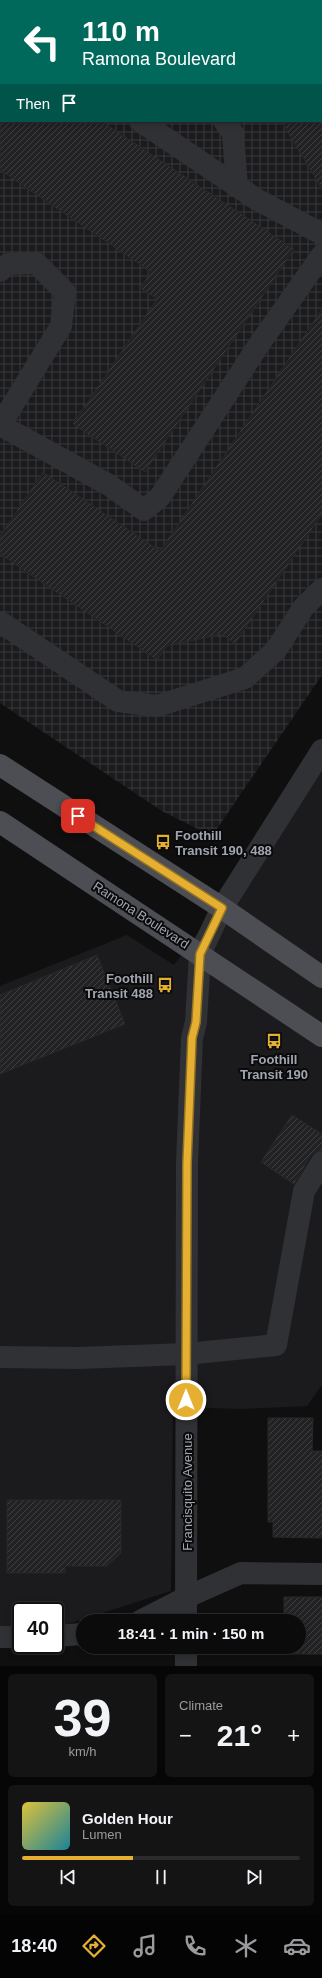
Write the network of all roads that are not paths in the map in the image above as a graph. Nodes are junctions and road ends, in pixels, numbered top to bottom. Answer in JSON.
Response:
{"nodes":[{"id":1,"x":141,"y":122,"type":"edge"},
{"id":2,"x":225,"y":122,"type":"edge"},
{"id":3,"x":237,"y":187,"type":"junction"},
{"id":4,"x":322,"y":234,"type":"edge"},
{"id":5,"x":322,"y":254,"type":"edge"},
{"id":6,"x":0,"y":271,"type":"edge"},
{"id":7,"x":0,"y":424,"type":"edge"},
{"id":8,"x":319,"y":598,"type":"edge"},
{"id":9,"x":0,"y":622,"type":"edge"},
{"id":10,"x":322,"y":750,"type":"edge"},
{"id":11,"x":0,"y":765,"type":"edge"},
{"id":12,"x":0,"y":822,"type":"edge"},
{"id":13,"x":222,"y":908,"type":"junction"},
{"id":14,"x":200,"y":954,"type":"junction"},
{"id":15,"x":322,"y":977,"type":"edge"},
{"id":16,"x":322,"y":1036,"type":"edge"},
{"id":17,"x":322,"y":1162,"type":"edge"},
{"id":18,"x":186,"y":1354,"type":"junction"},
{"id":19,"x":0,"y":1357,"type":"edge"},
{"id":20,"x":322,"y":1574,"type":"edge"},
{"id":21,"x":187,"y":1597,"type":"junction"},
{"id":22,"x":154,"y":1614,"type":"edge"},
{"id":23,"x":186,"y":1614,"type":"edge"},
{"id":24,"x":76,"y":1634,"type":"edge"},
{"id":25,"x":64,"y":1635,"type":"edge"},
{"id":26,"x":0,"y":1637,"type":"edge"},
{"id":27,"x":12,"y":1637,"type":"edge"},
{"id":28,"x":186,"y":1654,"type":"edge"},
{"id":29,"x":186,"y":1666,"type":"edge"}],
"edges":[{"from":1,"to":3,"type":"street"},
{"from":2,"to":3,"type":"street"},
{"from":3,"to":4,"type":"street"},
{"from":5,"to":7,"type":"street"},
{"from":6,"to":7,"type":"street"},
{"from":8,"to":9,"type":"street"},
{"from":10,"to":13,"type":"street","name":"Francisquito Avenue"},
{"from":11,"to":13,"type":"main road"},
{"from":12,"to":14,"type":"main road","name":"Ramona Boulevard"},
{"from":13,"to":14,"type":"street","name":"Francisquito Avenue"},
{"from":13,"to":15,"type":"main road"},
{"from":14,"to":16,"type":"main road","name":"Ramona Boulevard"},
{"from":14,"to":18,"type":"street","name":"Francisquito Avenue"},
{"from":17,"to":18,"type":"street"},
{"from":18,"to":19,"type":"street"},
{"from":18,"to":21,"type":"street","name":"Francisquito Avenue"},
{"from":20,"to":21,"type":"street"},
{"from":21,"to":22,"type":"street"},
{"from":21,"to":23,"type":"street","name":"Francisquito Avenue"},
{"from":24,"to":25,"type":"street"},
{"from":26,"to":27,"type":"street"},
{"from":28,"to":29,"type":"street"}]}
